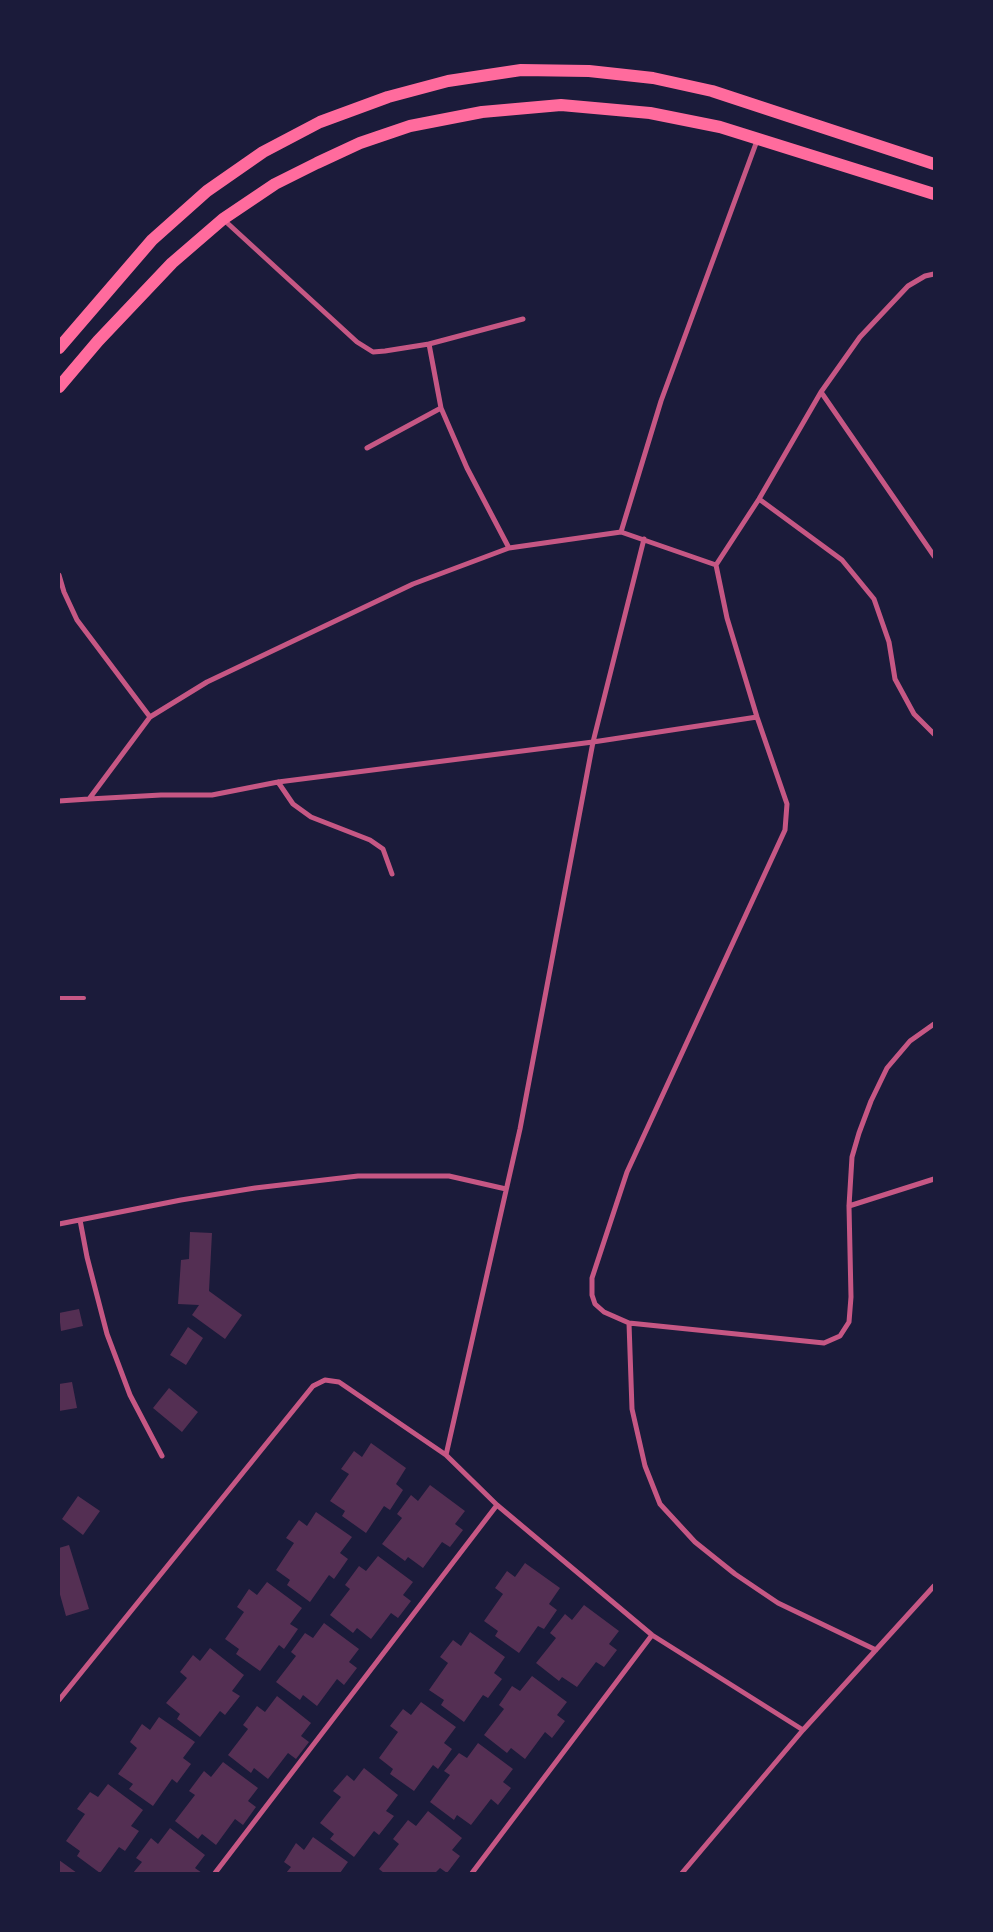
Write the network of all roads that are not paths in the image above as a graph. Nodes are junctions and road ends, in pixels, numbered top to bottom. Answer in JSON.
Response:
{"nodes":[{"id":1,"x":758,"y":138,"type":"junction"},
{"id":2,"x":934,"y":164,"type":"edge"},
{"id":3,"x":934,"y":194,"type":"edge"},
{"id":4,"x":223,"y":219,"type":"junction"},
{"id":5,"x":934,"y":274,"type":"edge"},
{"id":6,"x":523,"y":319,"type":"dead end"},
{"id":7,"x":430,"y":344,"type":"junction"},
{"id":8,"x":59,"y":348,"type":"edge"},
{"id":9,"x":59,"y":387,"type":"edge"},
{"id":10,"x":821,"y":392,"type":"junction"},
{"id":11,"x":441,"y":408,"type":"junction"},
{"id":12,"x":368,"y":448,"type":"dead end"},
{"id":13,"x":759,"y":499,"type":"junction"},
{"id":14,"x":620,"y":532,"type":"junction"},
{"id":15,"x":644,"y":539,"type":"junction"},
{"id":16,"x":509,"y":548,"type":"junction"},
{"id":17,"x":934,"y":556,"type":"edge"},
{"id":18,"x":716,"y":565,"type":"junction"},
{"id":19,"x":59,"y":575,"type":"edge"},
{"id":20,"x":150,"y":717,"type":"junction"},
{"id":21,"x":757,"y":717,"type":"junction"},
{"id":22,"x":934,"y":734,"type":"edge"},
{"id":23,"x":593,"y":742,"type":"junction"},
{"id":24,"x":278,"y":782,"type":"junction"},
{"id":25,"x":89,"y":800,"type":"junction"},
{"id":26,"x":59,"y":801,"type":"edge"},
{"id":27,"x":392,"y":874,"type":"dead end"},
{"id":28,"x":59,"y":998,"type":"edge"},
{"id":29,"x":84,"y":998,"type":"dead end"},
{"id":30,"x":934,"y":1024,"type":"edge"},
{"id":31,"x":934,"y":1180,"type":"edge"},
{"id":32,"x":506,"y":1189,"type":"junction"},
{"id":33,"x":849,"y":1206,"type":"junction"},
{"id":34,"x":80,"y":1220,"type":"junction"},
{"id":35,"x":59,"y":1224,"type":"edge"},
{"id":36,"x":629,"y":1323,"type":"junction"},
{"id":37,"x":446,"y":1455,"type":"junction"},
{"id":38,"x":162,"y":1456,"type":"dead end"},
{"id":39,"x":497,"y":1505,"type":"junction"},
{"id":40,"x":934,"y":1586,"type":"edge"},
{"id":41,"x":652,"y":1635,"type":"junction"},
{"id":42,"x":876,"y":1650,"type":"junction"},
{"id":43,"x":59,"y":1700,"type":"edge"},
{"id":44,"x":803,"y":1730,"type":"junction"},
{"id":45,"x":216,"y":1873,"type":"edge"},
{"id":46,"x":472,"y":1873,"type":"edge"},
{"id":47,"x":682,"y":1873,"type":"edge"}],
"edges":[{"from":1,"to":3,"type":"main road"},
{"from":1,"to":4,"type":"main road"},
{"from":1,"to":14,"type":"street"},
{"from":2,"to":8,"type":"main road"},
{"from":4,"to":7,"type":"street"},
{"from":4,"to":9,"type":"main road"},
{"from":5,"to":10,"type":"street"},
{"from":6,"to":7,"type":"street"},
{"from":7,"to":11,"type":"street"},
{"from":10,"to":13,"type":"street"},
{"from":10,"to":17,"type":"street"},
{"from":11,"to":12,"type":"street"},
{"from":11,"to":16,"type":"street"},
{"from":13,"to":18,"type":"street"},
{"from":13,"to":22,"type":"street"},
{"from":14,"to":15,"type":"street"},
{"from":14,"to":16,"type":"street"},
{"from":15,"to":18,"type":"street"},
{"from":15,"to":23,"type":"street"},
{"from":16,"to":20,"type":"street"},
{"from":18,"to":21,"type":"street"},
{"from":19,"to":20,"type":"street"},
{"from":20,"to":25,"type":"street"},
{"from":21,"to":23,"type":"street"},
{"from":21,"to":36,"type":"street"},
{"from":23,"to":24,"type":"street"},
{"from":23,"to":32,"type":"street"},
{"from":24,"to":25,"type":"street"},
{"from":24,"to":27,"type":"street"},
{"from":25,"to":26,"type":"street"},
{"from":28,"to":29,"type":"lane"},
{"from":30,"to":33,"type":"street"},
{"from":31,"to":33,"type":"street"},
{"from":32,"to":34,"type":"street"},
{"from":32,"to":37,"type":"street"},
{"from":33,"to":36,"type":"street"},
{"from":34,"to":35,"type":"street"},
{"from":34,"to":38,"type":"street"},
{"from":36,"to":42,"type":"street"},
{"from":37,"to":39,"type":"street"},
{"from":37,"to":43,"type":"street"},
{"from":39,"to":41,"type":"street"},
{"from":39,"to":45,"type":"street"},
{"from":40,"to":42,"type":"street"},
{"from":41,"to":44,"type":"street"},
{"from":41,"to":46,"type":"street"},
{"from":42,"to":44,"type":"street"},
{"from":44,"to":47,"type":"street"}]}
